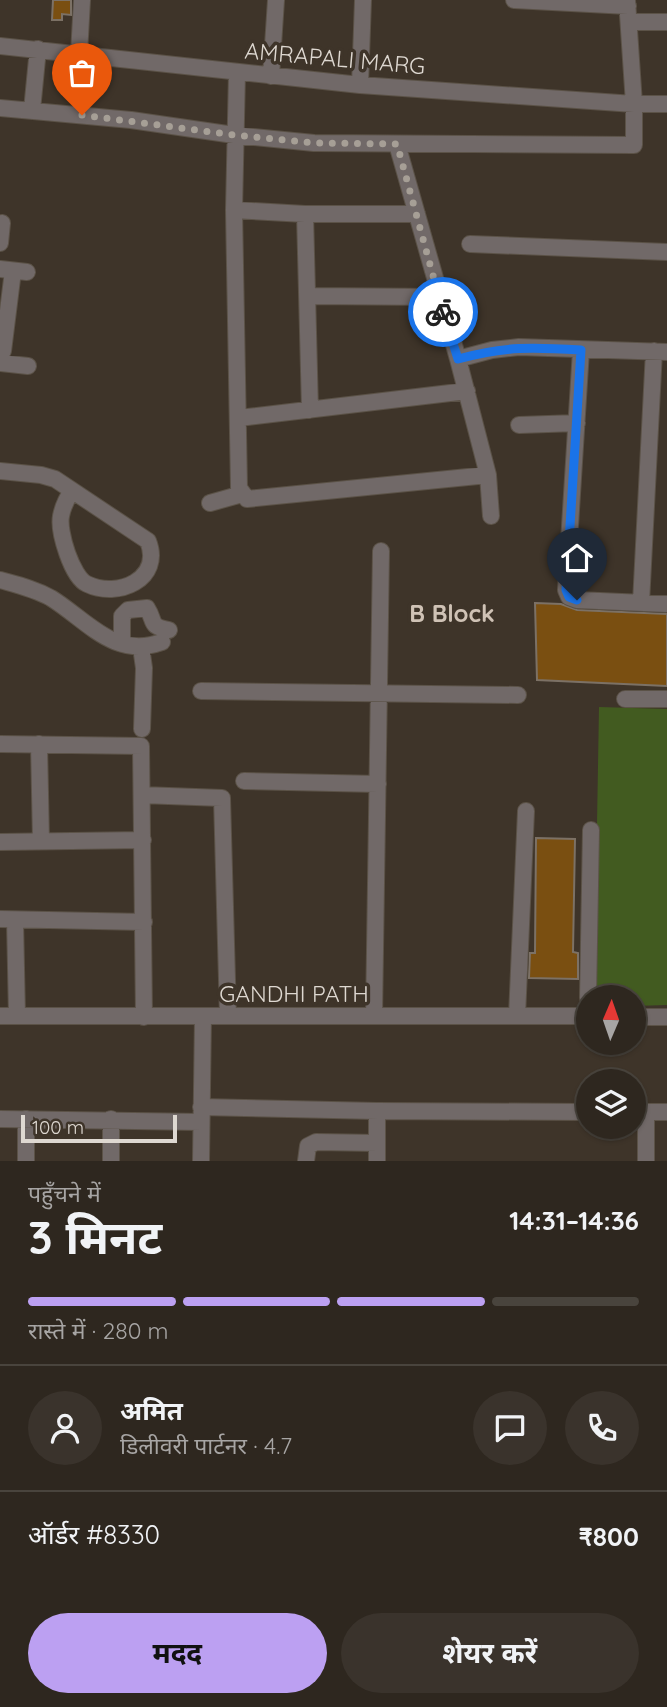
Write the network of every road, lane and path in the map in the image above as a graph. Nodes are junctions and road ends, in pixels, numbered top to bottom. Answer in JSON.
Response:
{"nodes":[{"id":1,"x":82,"y":0,"type":"edge"},
{"id":2,"x":276,"y":0,"type":"edge"},
{"id":3,"x":363,"y":0,"type":"edge"},
{"id":4,"x":514,"y":0,"type":"edge"},
{"id":5,"x":628,"y":9,"type":"edge"},
{"id":6,"x":667,"y":22,"type":"edge"},
{"id":7,"x":0,"y":46,"type":"edge"},
{"id":8,"x":38,"y":49,"type":"junction"},
{"id":9,"x":79,"y":54,"type":"junction"},
{"id":10,"x":237,"y":73,"type":"junction"},
{"id":11,"x":271,"y":76,"type":"junction"},
{"id":12,"x":360,"y":85,"type":"junction"},
{"id":13,"x":634,"y":104,"type":"junction"},
{"id":14,"x":667,"y":104,"type":"edge"},
{"id":15,"x":0,"y":108,"type":"edge"},
{"id":16,"x":32,"y":110,"type":"junction"},
{"id":17,"x":234,"y":135,"type":"junction"},
{"id":18,"x":397,"y":144,"type":"junction"},
{"id":19,"x":234,"y":210,"type":"junction"},
{"id":20,"x":305,"y":214,"type":"junction"},
{"id":21,"x":417,"y":214,"type":"junction"},
{"id":22,"x":2,"y":223,"type":"dead end"},
{"id":23,"x":0,"y":243,"type":"edge"},
{"id":24,"x":470,"y":244,"type":"dead end"},
{"id":25,"x":667,"y":252,"type":"edge"},
{"id":26,"x":13,"y":271,"type":"edge"},
{"id":27,"x":307,"y":296,"type":"junction"},
{"id":28,"x":439,"y":297,"type":"junction"},
{"id":29,"x":581,"y":350,"type":"junction"},
{"id":30,"x":661,"y":351,"type":"edge"},
{"id":31,"x":1,"y":357,"type":"edge"},
{"id":32,"x":458,"y":359,"type":"junction"},
{"id":33,"x":27,"y":366,"type":"dead end"},
{"id":34,"x":467,"y":391,"type":"junction"},
{"id":35,"x":310,"y":411,"type":"junction"},
{"id":36,"x":239,"y":418,"type":"junction"},
{"id":37,"x":577,"y":424,"type":"junction"},
{"id":38,"x":519,"y":425,"type":"dead end"},
{"id":39,"x":0,"y":471,"type":"edge"},
{"id":40,"x":488,"y":475,"type":"junction"},
{"id":41,"x":72,"y":491,"type":"junction"},
{"id":42,"x":242,"y":494,"type":"junction"},
{"id":43,"x":210,"y":503,"type":"dead end"},
{"id":44,"x":491,"y":516,"type":"dead end"},
{"id":45,"x":381,"y":551,"type":"dead end"},
{"id":46,"x":0,"y":580,"type":"edge"},
{"id":47,"x":641,"y":603,"type":"junction"},
{"id":48,"x":667,"y":604,"type":"edge"},
{"id":49,"x":122,"y":644,"type":"junction"},
{"id":50,"x":141,"y":647,"type":"junction"},
{"id":51,"x":201,"y":691,"type":"dead end"},
{"id":52,"x":380,"y":694,"type":"junction"},
{"id":53,"x":518,"y":695,"type":"dead end"},
{"id":54,"x":625,"y":699,"type":"dead end"},
{"id":55,"x":667,"y":699,"type":"edge"},
{"id":56,"x":142,"y":729,"type":"dead end"},
{"id":57,"x":0,"y":744,"type":"edge"},
{"id":58,"x":39,"y":744,"type":"junction"},
{"id":59,"x":244,"y":781,"type":"dead end"},
{"id":60,"x":378,"y":784,"type":"junction"},
{"id":61,"x":142,"y":795,"type":"junction"},
{"id":62,"x":526,"y":811,"type":"dead end"},
{"id":63,"x":591,"y":830,"type":"dead end"},
{"id":64,"x":143,"y":840,"type":"junction"},
{"id":65,"x":41,"y":841,"type":"junction"},
{"id":66,"x":0,"y":842,"type":"edge"},
{"id":67,"x":8,"y":920,"type":"edge"},
{"id":68,"x":144,"y":922,"type":"junction"},
{"id":69,"x":588,"y":985,"type":"edge"},
{"id":70,"x":8,"y":1016,"type":"edge"},
{"id":71,"x":203,"y":1016,"type":"junction"},
{"id":72,"x":228,"y":1016,"type":"junction"},
{"id":73,"x":374,"y":1016,"type":"junction"},
{"id":74,"x":517,"y":1016,"type":"junction"},
{"id":75,"x":576,"y":1016,"type":"edge"},
{"id":76,"x":144,"y":1017,"type":"junction"},
{"id":77,"x":646,"y":1017,"type":"edge"},
{"id":78,"x":667,"y":1017,"type":"edge"},
{"id":79,"x":377,"y":1111,"type":"junction"},
{"id":80,"x":576,"y":1112,"type":"edge"},
{"id":81,"x":646,"y":1112,"type":"edge"},
{"id":82,"x":667,"y":1112,"type":"edge"},
{"id":83,"x":201,"y":1115,"type":"junction"},
{"id":84,"x":0,"y":1119,"type":"edge"},
{"id":85,"x":26,"y":1119,"type":"junction"},
{"id":86,"x":111,"y":1119,"type":"junction"},
{"id":87,"x":643,"y":1139,"type":"edge"},
{"id":88,"x":377,"y":1143,"type":"junction"},
{"id":89,"x":26,"y":1161,"type":"edge"},
{"id":90,"x":111,"y":1161,"type":"edge"},
{"id":91,"x":201,"y":1161,"type":"edge"},
{"id":92,"x":306,"y":1161,"type":"edge"},
{"id":93,"x":377,"y":1161,"type":"edge"},
{"id":94,"x":646,"y":1161,"type":"edge"}],
"edges":[{"from":1,"to":9,"type":"street"},
{"from":2,"to":11,"type":"street"},
{"from":3,"to":12,"type":"street"},
{"from":4,"to":5,"type":"street"},
{"from":5,"to":6,"type":"street"},
{"from":5,"to":13,"type":"street"},
{"from":7,"to":8,"type":"street","name":"AMRAPALI MARG"},
{"from":8,"to":9,"type":"street","name":"AMRAPALI MARG"},
{"from":8,"to":16,"type":"street"},
{"from":9,"to":10,"type":"street","name":"AMRAPALI MARG"},
{"from":10,"to":11,"type":"street","name":"AMRAPALI MARG"},
{"from":10,"to":17,"type":"street"},
{"from":11,"to":12,"type":"street","name":"AMRAPALI MARG"},
{"from":12,"to":13,"type":"street","name":"AMRAPALI MARG"},
{"from":13,"to":14,"type":"street","name":"AMRAPALI MARG"},
{"from":13,"to":18,"type":"street"},
{"from":15,"to":16,"type":"street"},
{"from":16,"to":17,"type":"street"},
{"from":17,"to":18,"type":"street"},
{"from":17,"to":19,"type":"street"},
{"from":18,"to":21,"type":"street"},
{"from":19,"to":20,"type":"street"},
{"from":19,"to":36,"type":"street"},
{"from":20,"to":21,"type":"street"},
{"from":20,"to":27,"type":"street"},
{"from":21,"to":28,"type":"street"},
{"from":22,"to":23,"type":"street"},
{"from":24,"to":25,"type":"street"},
{"from":26,"to":31,"type":"street"},
{"from":27,"to":28,"type":"street"},
{"from":27,"to":35,"type":"street"},
{"from":28,"to":32,"type":"street"},
{"from":29,"to":30,"type":"street"},
{"from":29,"to":32,"type":"street"},
{"from":29,"to":37,"type":"street"},
{"from":30,"to":47,"type":"street"},
{"from":31,"to":33,"type":"street"},
{"from":32,"to":34,"type":"street"},
{"from":34,"to":35,"type":"street"},
{"from":34,"to":40,"type":"street"},
{"from":35,"to":36,"type":"street"},
{"from":36,"to":42,"type":"street"},
{"from":37,"to":38,"type":"street"},
{"from":37,"to":47,"type":"street"},
{"from":39,"to":41,"type":"street"},
{"from":40,"to":42,"type":"street"},
{"from":40,"to":44,"type":"street"},
{"from":41,"to":41,"type":"street"},
{"from":42,"to":43,"type":"street"},
{"from":45,"to":52,"type":"street"},
{"from":46,"to":49,"type":"street"},
{"from":47,"to":48,"type":"street"},
{"from":49,"to":50,"type":"street"},
{"from":49,"to":50,"type":"street"},
{"from":50,"to":56,"type":"street"},
{"from":51,"to":52,"type":"street"},
{"from":52,"to":53,"type":"street"},
{"from":52,"to":60,"type":"street"},
{"from":54,"to":55,"type":"street"},
{"from":57,"to":58,"type":"street"},
{"from":58,"to":61,"type":"street"},
{"from":58,"to":65,"type":"street"},
{"from":59,"to":60,"type":"street"},
{"from":60,"to":73,"type":"street"},
{"from":61,"to":64,"type":"street"},
{"from":61,"to":72,"type":"street"},
{"from":62,"to":74,"type":"street"},
{"from":63,"to":69,"type":"street"},
{"from":64,"to":65,"type":"street"},
{"from":64,"to":68,"type":"street"},
{"from":65,"to":66,"type":"street"},
{"from":67,"to":68,"type":"street"},
{"from":67,"to":70,"type":"street"},
{"from":68,"to":76,"type":"street"},
{"from":70,"to":76,"type":"street","name":"GANDHI PATH"},
{"from":71,"to":72,"type":"street","name":"GANDHI PATH"},
{"from":71,"to":76,"type":"street","name":"GANDHI PATH"},
{"from":71,"to":83,"type":"street"},
{"from":72,"to":73,"type":"street","name":"GANDHI PATH"},
{"from":73,"to":74,"type":"street","name":"GANDHI PATH"},
{"from":74,"to":75,"type":"street","name":"GANDHI PATH"},
{"from":77,"to":78,"type":"street"},
{"from":79,"to":80,"type":"street"},
{"from":79,"to":83,"type":"street"},
{"from":79,"to":88,"type":"street"},
{"from":81,"to":82,"type":"street"},
{"from":83,"to":86,"type":"street"},
{"from":83,"to":91,"type":"street"},
{"from":84,"to":85,"type":"street"},
{"from":85,"to":86,"type":"street"},
{"from":85,"to":89,"type":"street"},
{"from":86,"to":90,"type":"street"},
{"from":87,"to":94,"type":"street"},
{"from":88,"to":92,"type":"street"},
{"from":88,"to":93,"type":"street"}]}
